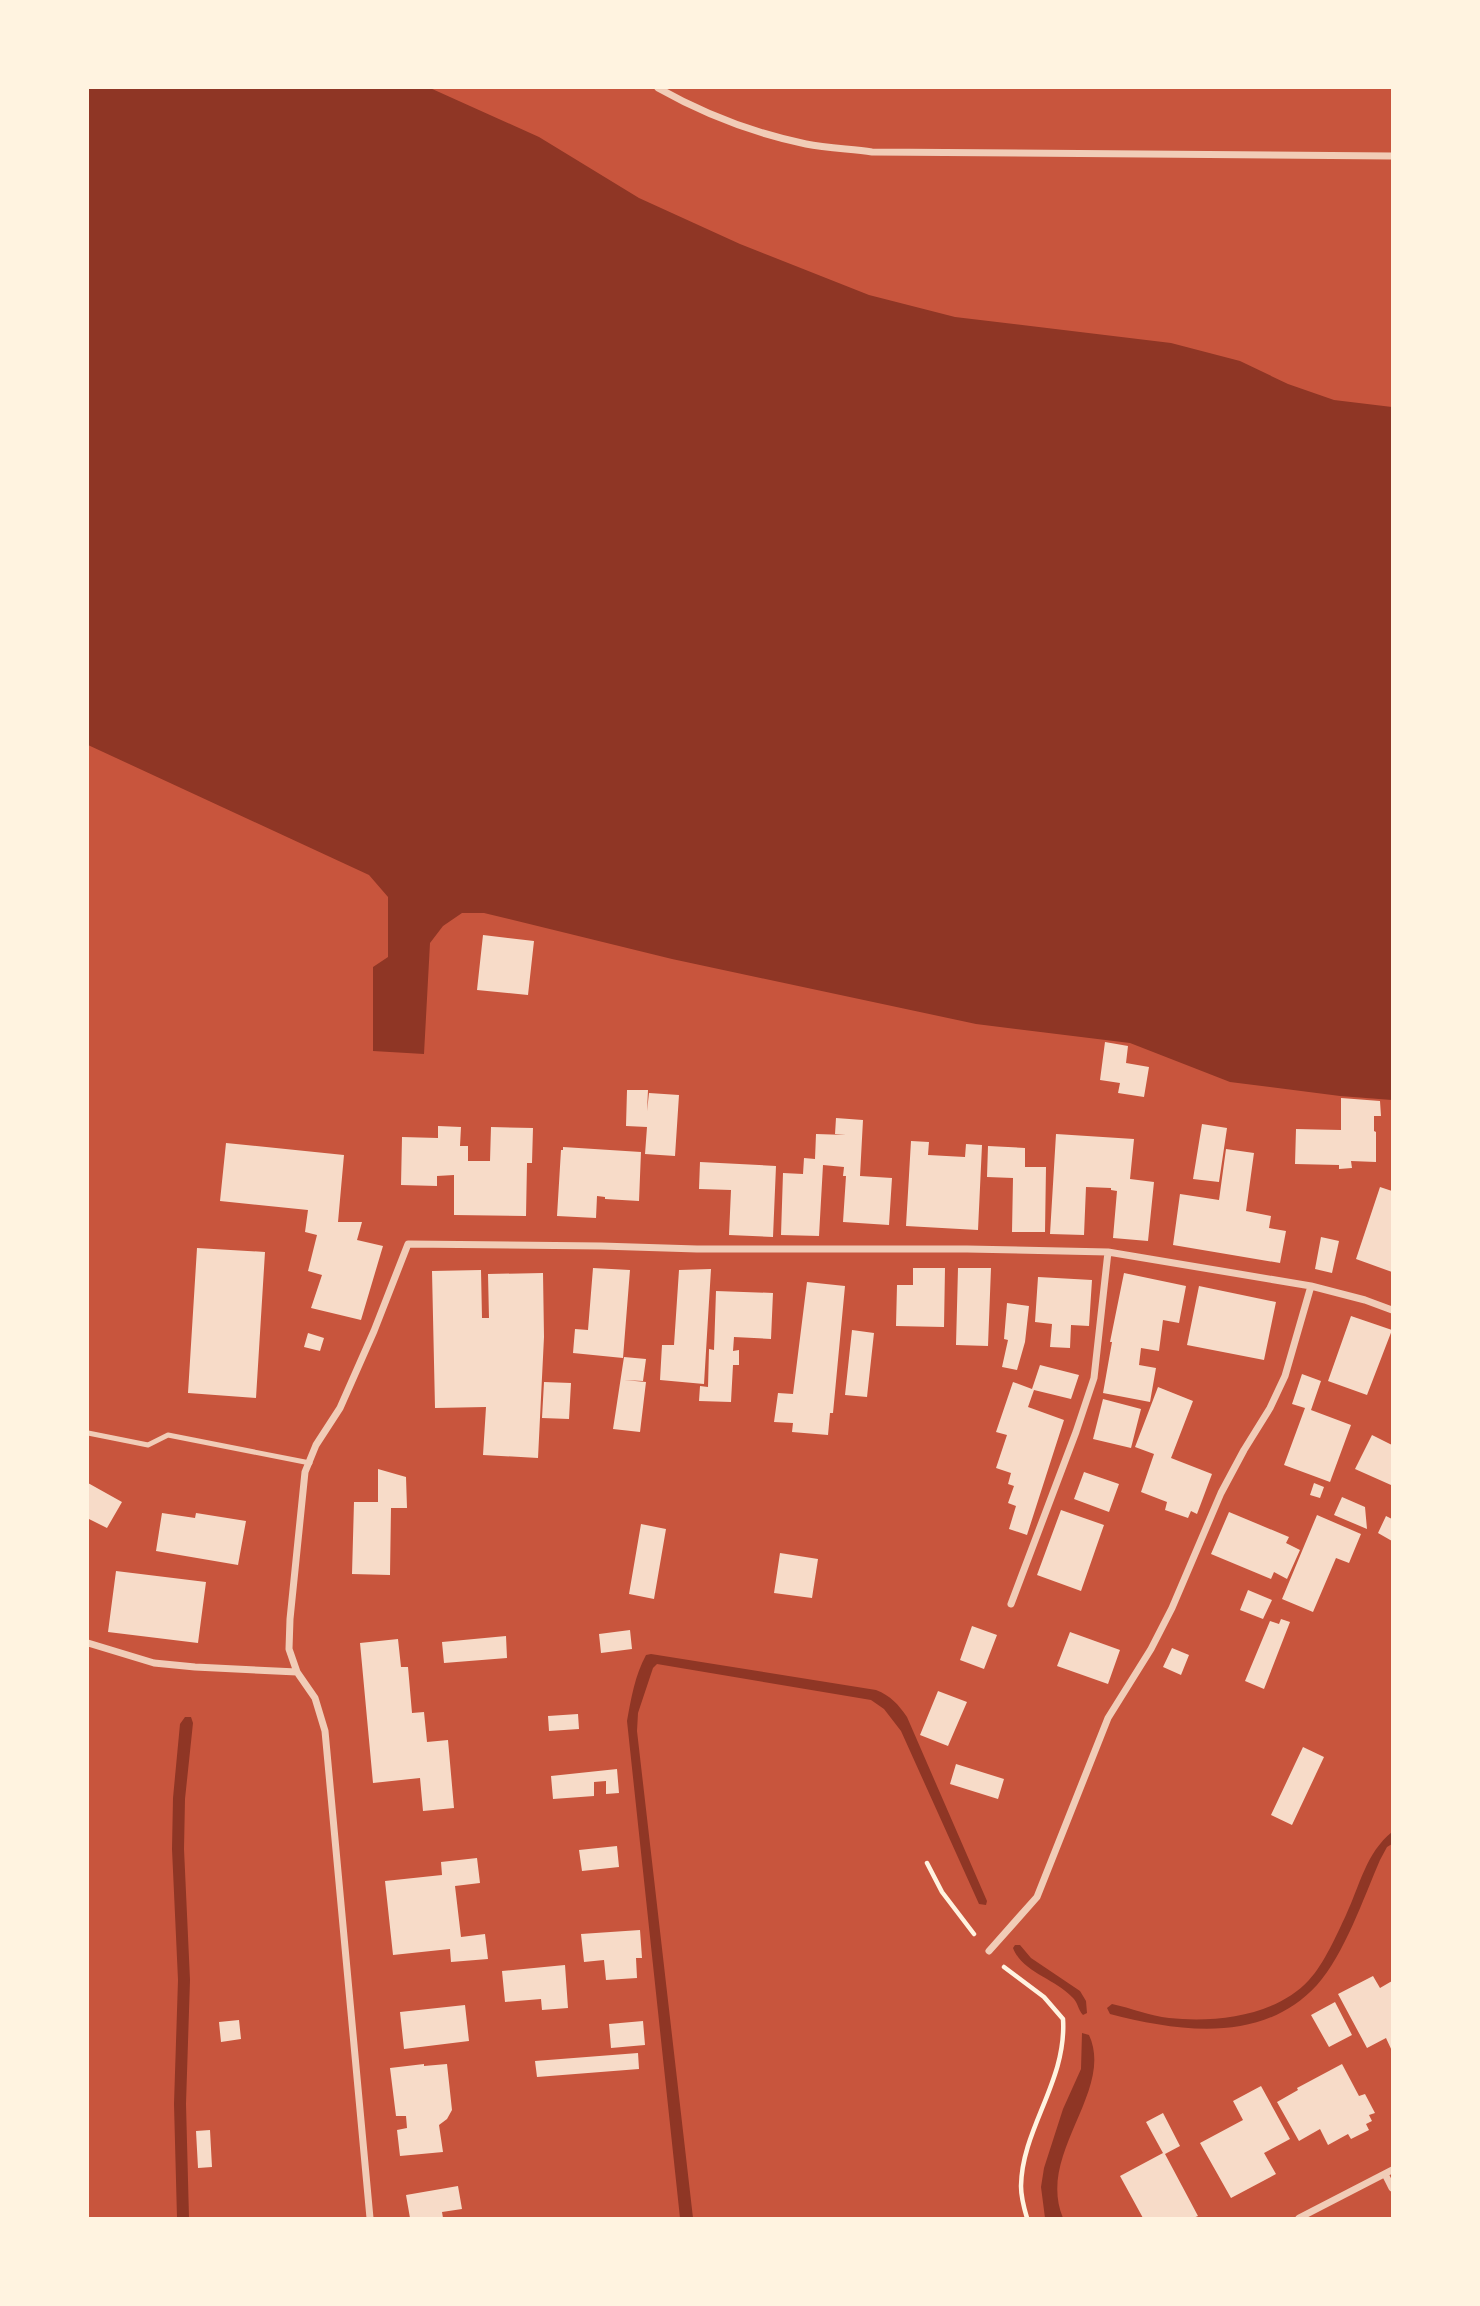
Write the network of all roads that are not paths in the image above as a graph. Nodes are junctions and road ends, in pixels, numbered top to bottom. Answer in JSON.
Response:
{"nodes":[{"id":1,"x":658,"y":88,"type":"edge"},
{"id":2,"x":1392,"y":156,"type":"edge"},
{"id":3,"x":1108,"y":1252,"type":"junction"},
{"id":4,"x":1311,"y":1286,"type":"junction"},
{"id":5,"x":1392,"y":1310,"type":"edge"},
{"id":6,"x":88,"y":1433,"type":"edge"},
{"id":7,"x":310,"y":1462,"type":"junction"},
{"id":8,"x":1011,"y":1604,"type":"dead end"},
{"id":9,"x":88,"y":1643,"type":"edge"},
{"id":10,"x":297,"y":1672,"type":"junction"},
{"id":11,"x":989,"y":1951,"type":"road end"},
{"id":12,"x":1389,"y":2172,"type":"edge"},
{"id":13,"x":1392,"y":2188,"type":"edge"},
{"id":14,"x":370,"y":2218,"type":"edge"},
{"id":15,"x":1299,"y":2218,"type":"edge"}],
"edges":[{"from":1,"to":2,"type":"street"},
{"from":3,"to":4,"type":"street"},
{"from":3,"to":7,"type":"street"},
{"from":3,"to":8,"type":"street"},
{"from":4,"to":5,"type":"street"},
{"from":4,"to":11,"type":"street"},
{"from":6,"to":7,"type":"lane"},
{"from":7,"to":10,"type":"street"},
{"from":9,"to":10,"type":"street"},
{"from":10,"to":14,"type":"street"},
{"from":12,"to":13,"type":"street"},
{"from":12,"to":15,"type":"street"}]}
